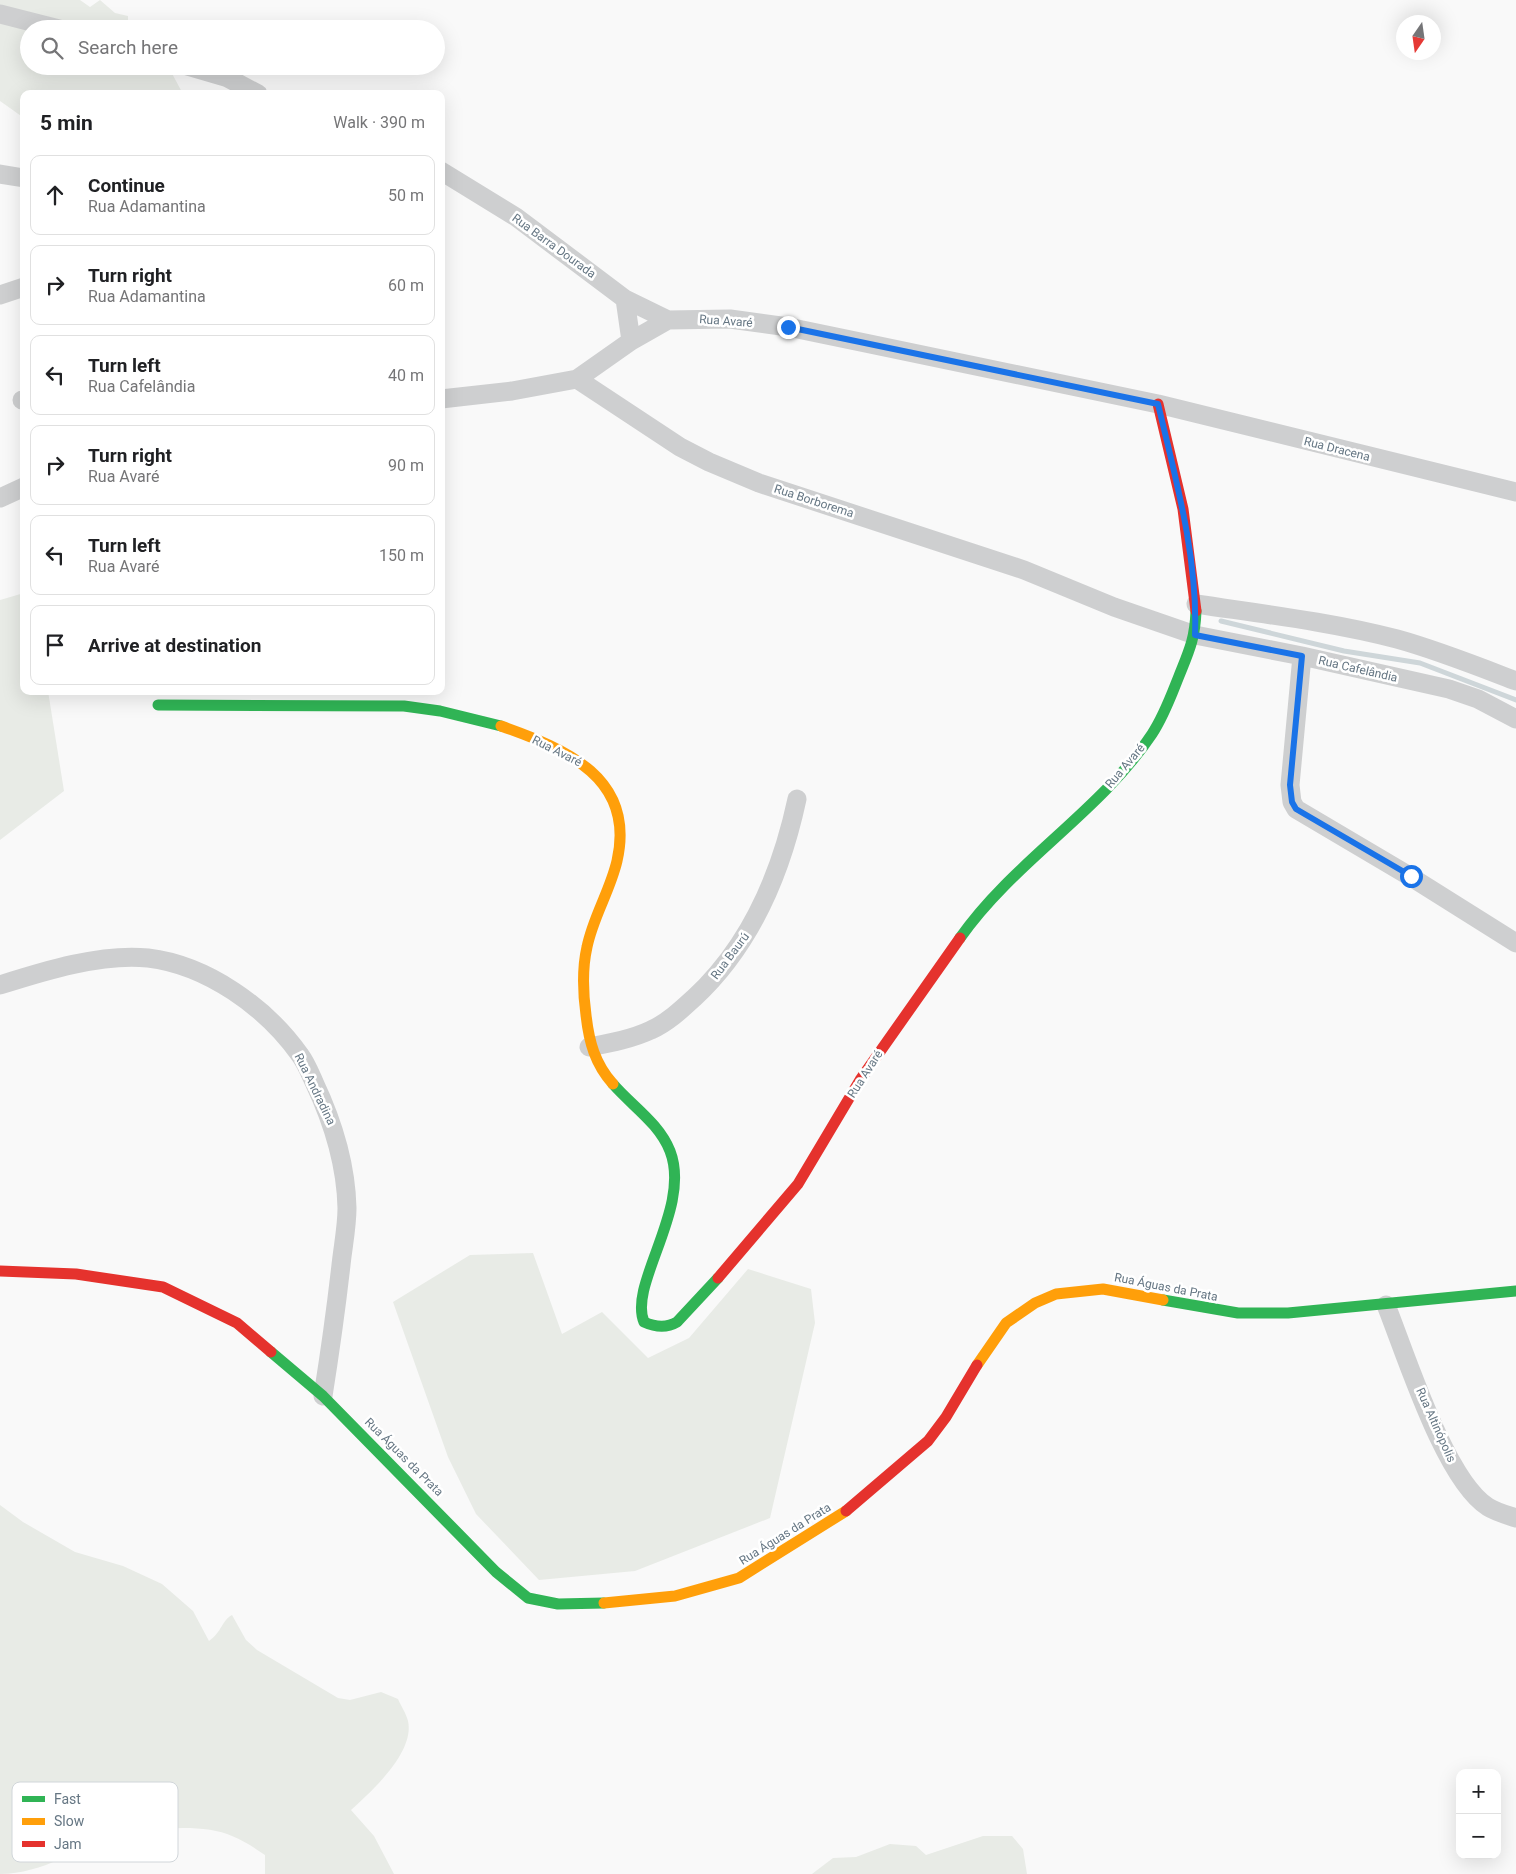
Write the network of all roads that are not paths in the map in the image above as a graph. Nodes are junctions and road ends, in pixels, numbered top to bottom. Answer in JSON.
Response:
{"nodes":[{"id":1,"x":0,"y":14,"type":"edge"},
{"id":2,"x":24,"y":20,"type":"edge"},
{"id":3,"x":218,"y":75,"type":"edge"},
{"id":4,"x":250,"y":90,"type":"edge"},
{"id":5,"x":445,"y":173,"type":"edge"},
{"id":6,"x":0,"y":174,"type":"edge"},
{"id":7,"x":20,"y":177,"type":"edge"},
{"id":8,"x":20,"y":288,"type":"edge"},
{"id":9,"x":0,"y":295,"type":"edge"},
{"id":10,"x":626,"y":299,"type":"junction"},
{"id":11,"x":668,"y":320,"type":"junction"},
{"id":12,"x":631,"y":341,"type":"junction"},
{"id":13,"x":577,"y":379,"type":"junction"},
{"id":14,"x":445,"y":399,"type":"edge"},
{"id":15,"x":1158,"y":404,"type":"junction"},
{"id":16,"x":20,"y":489,"type":"edge"},
{"id":17,"x":1516,"y":492,"type":"edge"},
{"id":18,"x":0,"y":498,"type":"edge"},
{"id":19,"x":1196,"y":604,"type":"junction"},
{"id":20,"x":1195,"y":635,"type":"junction"},
{"id":21,"x":1302,"y":656,"type":"junction"},
{"id":22,"x":1516,"y":681,"type":"edge"},
{"id":23,"x":158,"y":705,"type":"dead end"},
{"id":24,"x":1516,"y":719,"type":"edge"},
{"id":25,"x":797,"y":799,"type":"dead end"},
{"id":26,"x":1516,"y":944,"type":"edge"},
{"id":27,"x":0,"y":986,"type":"edge"},
{"id":28,"x":589,"y":1047,"type":"junction"},
{"id":29,"x":0,"y":1271,"type":"edge"},
{"id":30,"x":1516,"y":1291,"type":"edge"},
{"id":31,"x":1386,"y":1305,"type":"junction"},
{"id":32,"x":323,"y":1396,"type":"junction"},
{"id":33,"x":1516,"y":1518,"type":"edge"}],
"edges":[{"from":1,"to":2,"type":"street"},
{"from":3,"to":4,"type":"street"},
{"from":5,"to":10,"type":"street","name":"Rua Barra Dourada"},
{"from":6,"to":7,"type":"street"},
{"from":8,"to":9,"type":"street"},
{"from":10,"to":11,"type":"street","name":"Rua Barra Dourada"},
{"from":10,"to":12,"type":"street"},
{"from":11,"to":12,"type":"street","name":"Rua Avaré"},
{"from":11,"to":15,"type":"street","name":"Rua Avaré"},
{"from":12,"to":13,"type":"street","name":"Rua Avaré"},
{"from":13,"to":14,"type":"street"},
{"from":13,"to":20,"type":"street","name":"Rua Borborema"},
{"from":15,"to":17,"type":"street","name":"Rua Dracena"},
{"from":15,"to":19,"type":"street","name":"Rua Avaré"},
{"from":16,"to":18,"type":"street"},
{"from":19,"to":20,"type":"street","name":"Rua Avaré"},
{"from":19,"to":22,"type":"street"},
{"from":20,"to":21,"type":"street","name":"Rua Cafelândia"},
{"from":20,"to":28,"type":"street","name":"Rua Avaré"},
{"from":21,"to":24,"type":"street","name":"Rua Cafelândia"},
{"from":21,"to":26,"type":"street"},
{"from":23,"to":28,"type":"street","name":"Rua Avaré"},
{"from":25,"to":28,"type":"street","name":"Rua Baurú"},
{"from":27,"to":32,"type":"street","name":"Rua Andradina"},
{"from":29,"to":32,"type":"street","name":"Rua Águas da Prata"},
{"from":30,"to":31,"type":"street","name":"Rua Águas da Prata"},
{"from":31,"to":32,"type":"street","name":"Rua Águas da Prata"},
{"from":31,"to":33,"type":"street","name":"Rua Altinópolis"}]}
